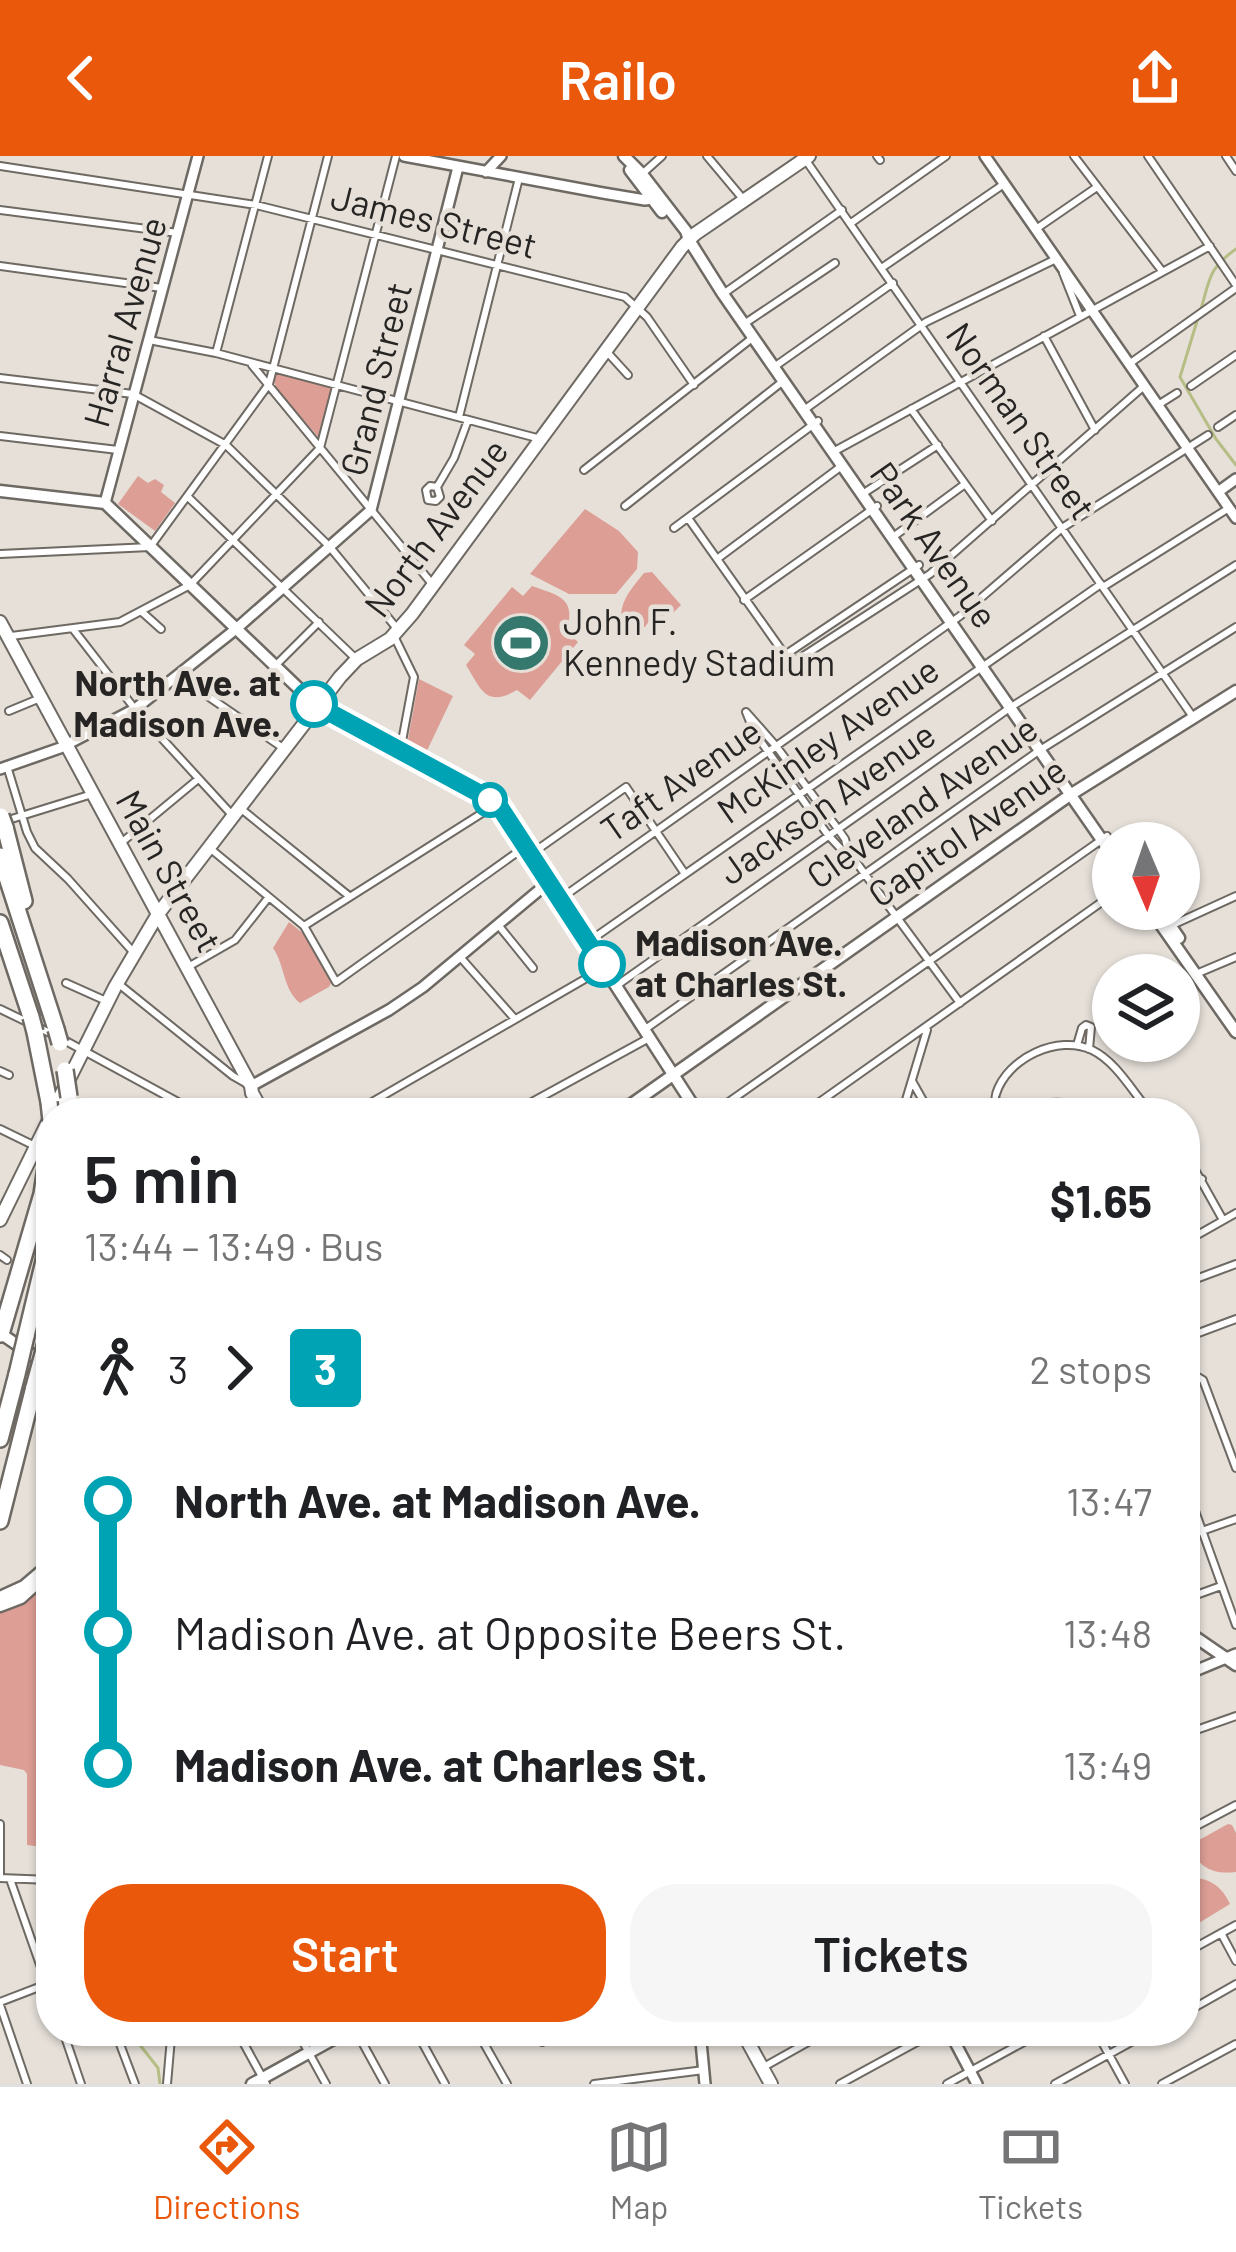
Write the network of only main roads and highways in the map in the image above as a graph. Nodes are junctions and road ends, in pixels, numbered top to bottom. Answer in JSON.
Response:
{"nodes":[{"id":1,"x":622,"y":156,"type":"edge"},
{"id":2,"x":804,"y":157,"type":"edge"},
{"id":3,"x":655,"y":199,"type":"junction"},
{"id":4,"x":688,"y":240,"type":"junction"},
{"id":5,"x":844,"y":464,"type":"junction"},
{"id":6,"x":0,"y":491,"type":"edge"},
{"id":7,"x":875,"y":508,"type":"junction"},
{"id":8,"x":0,"y":622,"type":"edge"},
{"id":9,"x":1236,"y":691,"type":"edge"},
{"id":10,"x":318,"y":707,"type":"junction"},
{"id":11,"x":1073,"y":793,"type":"junction"},
{"id":12,"x":2,"y":819,"type":"edge"},
{"id":13,"x":1094,"y":822,"type":"edge"},
{"id":14,"x":0,"y":856,"type":"edge"},
{"id":15,"x":158,"y":914,"type":"junction"},
{"id":16,"x":0,"y":923,"type":"edge"},
{"id":17,"x":1200,"y":973,"type":"edge"},
{"id":18,"x":1200,"y":974,"type":"edge"},
{"id":19,"x":43,"y":986,"type":"junction"},
{"id":20,"x":1236,"y":1020,"type":"edge"},
{"id":21,"x":1236,"y":1032,"type":"edge"},
{"id":22,"x":673,"y":1075,"type":"junction"},
{"id":23,"x":48,"y":1098,"type":"edge"},
{"id":24,"x":59,"y":1098,"type":"edge"},
{"id":25,"x":70,"y":1098,"type":"edge"},
{"id":26,"x":262,"y":1098,"type":"edge"},
{"id":27,"x":640,"y":1098,"type":"edge"},
{"id":28,"x":688,"y":1098,"type":"edge"},
{"id":29,"x":36,"y":1146,"type":"edge"},
{"id":30,"x":36,"y":1217,"type":"edge"},
{"id":31,"x":0,"y":1220,"type":"edge"},
{"id":32,"x":36,"y":1294,"type":"edge"},
{"id":33,"x":1,"y":1334,"type":"edge"},
{"id":34,"x":36,"y":1358,"type":"edge"},
{"id":35,"x":36,"y":1380,"type":"edge"},
{"id":36,"x":0,"y":1439,"type":"edge"},
{"id":37,"x":0,"y":1522,"type":"edge"},
{"id":38,"x":36,"y":1582,"type":"edge"},
{"id":39,"x":0,"y":1602,"type":"edge"},
{"id":40,"x":1200,"y":1639,"type":"edge"},
{"id":41,"x":1233,"y":1659,"type":"edge"},
{"id":42,"x":323,"y":2046,"type":"edge"},
{"id":43,"x":754,"y":2046,"type":"edge"},
{"id":44,"x":260,"y":2082,"type":"edge"},
{"id":45,"x":775,"y":2084,"type":"edge"}],
"edges":[{"from":1,"to":3,"type":"main road","name":"Park Avenue"},
{"from":1,"to":3,"type":"main road","name":"Park Avenue"},
{"from":2,"to":4,"type":"main road","name":"North Avenue"},
{"from":3,"to":4,"type":"main road","name":"Park Avenue"},
{"from":4,"to":5,"type":"main road","name":"Park Avenue"},
{"from":4,"to":10,"type":"main road","name":"North Avenue"},
{"from":5,"to":7,"type":"main road","name":"Park Avenue"},
{"from":5,"to":7,"type":"main road","name":"Park Avenue"},
{"from":6,"to":10,"type":"main road"},
{"from":7,"to":11,"type":"main road","name":"Park Avenue"},
{"from":8,"to":15,"type":"main road","name":"Main Street"},
{"from":9,"to":11,"type":"main road","name":"Capitol Avenue"},
{"from":10,"to":15,"type":"main road","name":"North Avenue"},
{"from":10,"to":22,"type":"main road"},
{"from":11,"to":13,"type":"main road","name":"Park Avenue"},
{"from":11,"to":22,"type":"main road","name":"Capitol Avenue"},
{"from":12,"to":19,"type":"highway"},
{"from":14,"to":19,"type":"highway"},
{"from":15,"to":24,"type":"main road","name":"North Avenue"},
{"from":15,"to":26,"type":"main road","name":"Main Street"},
{"from":16,"to":23,"type":"highway"},
{"from":17,"to":20,"type":"main road"},
{"from":18,"to":21,"type":"main road"},
{"from":19,"to":25,"type":"highway","bridge":true},
{"from":22,"to":27,"type":"main road","name":"Capitol Avenue"},
{"from":22,"to":28,"type":"main road"},
{"from":29,"to":31,"type":"main road","name":"North Avenue"},
{"from":30,"to":33,"type":"highway"},
{"from":32,"to":36,"type":"highway","bridge":true},
{"from":33,"to":34,"type":"main road"},
{"from":35,"to":37,"type":"highway","bridge":true},
{"from":38,"to":39,"type":"main road"},
{"from":40,"to":41,"type":"main road"},
{"from":42,"to":44,"type":"main road"},
{"from":43,"to":45,"type":"main road"}]}
